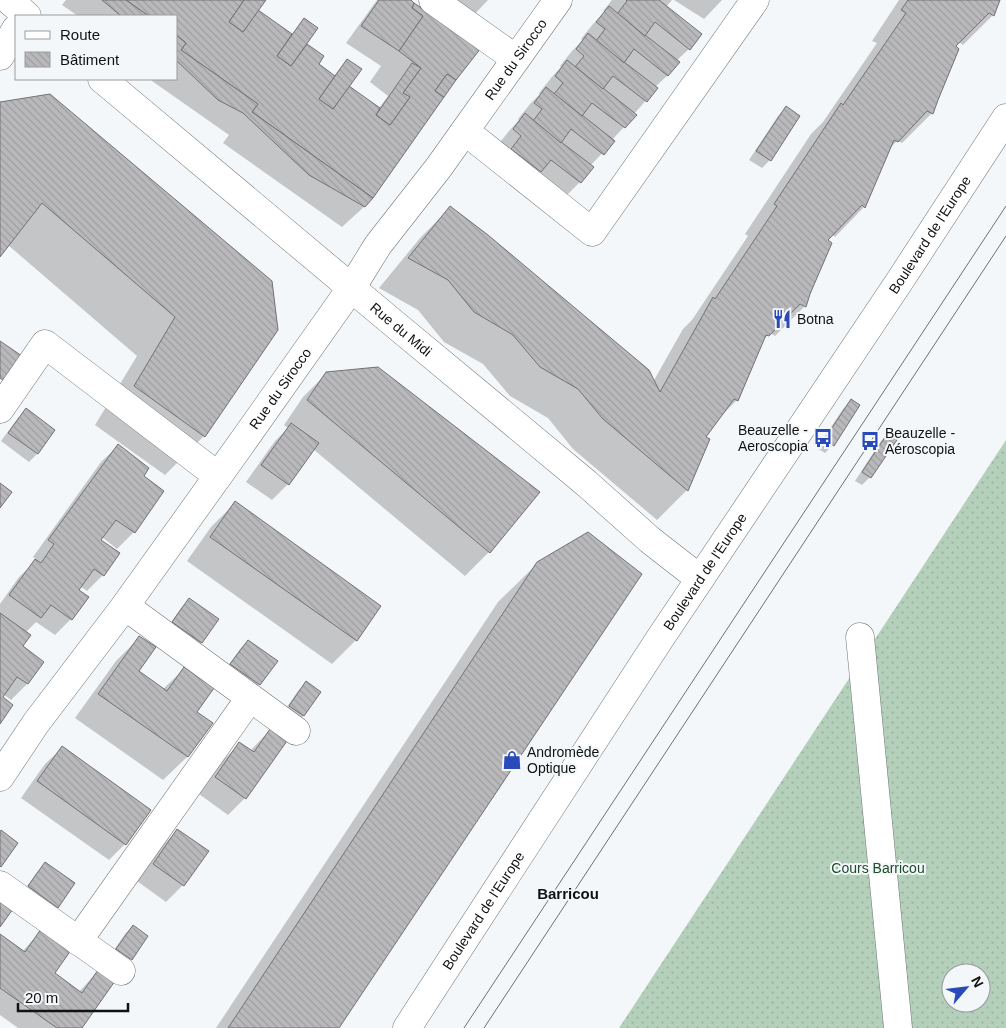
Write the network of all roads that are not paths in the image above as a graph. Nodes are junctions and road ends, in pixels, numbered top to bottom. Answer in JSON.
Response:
{"nodes":[{"id":1,"x":433,"y":0,"type":"edge"},
{"id":2,"x":558,"y":0,"type":"edge"},
{"id":3,"x":755,"y":0,"type":"edge"},
{"id":4,"x":15,"y":28,"type":"edge"},
{"id":5,"x":0,"y":56,"type":"edge"},
{"id":6,"x":516,"y":58,"type":"junction"},
{"id":7,"x":103,"y":80,"type":"edge"},
{"id":8,"x":1006,"y":118,"type":"edge"},
{"id":9,"x":465,"y":131,"type":"junction"},
{"id":10,"x":352,"y":287,"type":"junction"},
{"id":11,"x":0,"y":409,"type":"edge"},
{"id":12,"x":218,"y":476,"type":"junction"},
{"id":13,"x":700,"y":579,"type":"junction"},
{"id":14,"x":125,"y":606,"type":"junction"},
{"id":15,"x":860,"y":637,"type":"dead end"},
{"id":16,"x":250,"y":698,"type":"junction"},
{"id":17,"x":296,"y":731,"type":"dead end"},
{"id":18,"x":0,"y":777,"type":"edge"},
{"id":19,"x":0,"y":885,"type":"edge"},
{"id":20,"x":78,"y":940,"type":"junction"},
{"id":21,"x":121,"y":971,"type":"dead end"},
{"id":22,"x":407,"y":1028,"type":"edge"},
{"id":23,"x":898,"y":1028,"type":"edge"}],
"edges":[{"from":1,"to":6,"type":"street"},
{"from":2,"to":6,"type":"street","name":"Rue du Sirocco"},
{"from":3,"to":9,"type":"street"},
{"from":4,"to":5,"type":"street"},
{"from":6,"to":9,"type":"street","name":"Rue du Sirocco"},
{"from":7,"to":10,"type":"street","name":"Rue du Midi"},
{"from":8,"to":13,"type":"street","name":"Boulevard de l'Europe"},
{"from":9,"to":10,"type":"street","name":"Rue du Sirocco"},
{"from":10,"to":12,"type":"street","name":"Rue du Sirocco"},
{"from":10,"to":13,"type":"street","name":"Rue du Midi"},
{"from":11,"to":12,"type":"street"},
{"from":12,"to":14,"type":"street","name":"Rue du Sirocco"},
{"from":13,"to":22,"type":"street","name":"Boulevard de l'Europe"},
{"from":14,"to":16,"type":"street"},
{"from":14,"to":18,"type":"street","name":"Rue du Sirocco"},
{"from":15,"to":23,"type":"street"},
{"from":16,"to":17,"type":"street"},
{"from":16,"to":20,"type":"street"},
{"from":19,"to":20,"type":"street"},
{"from":20,"to":21,"type":"street"}]}
